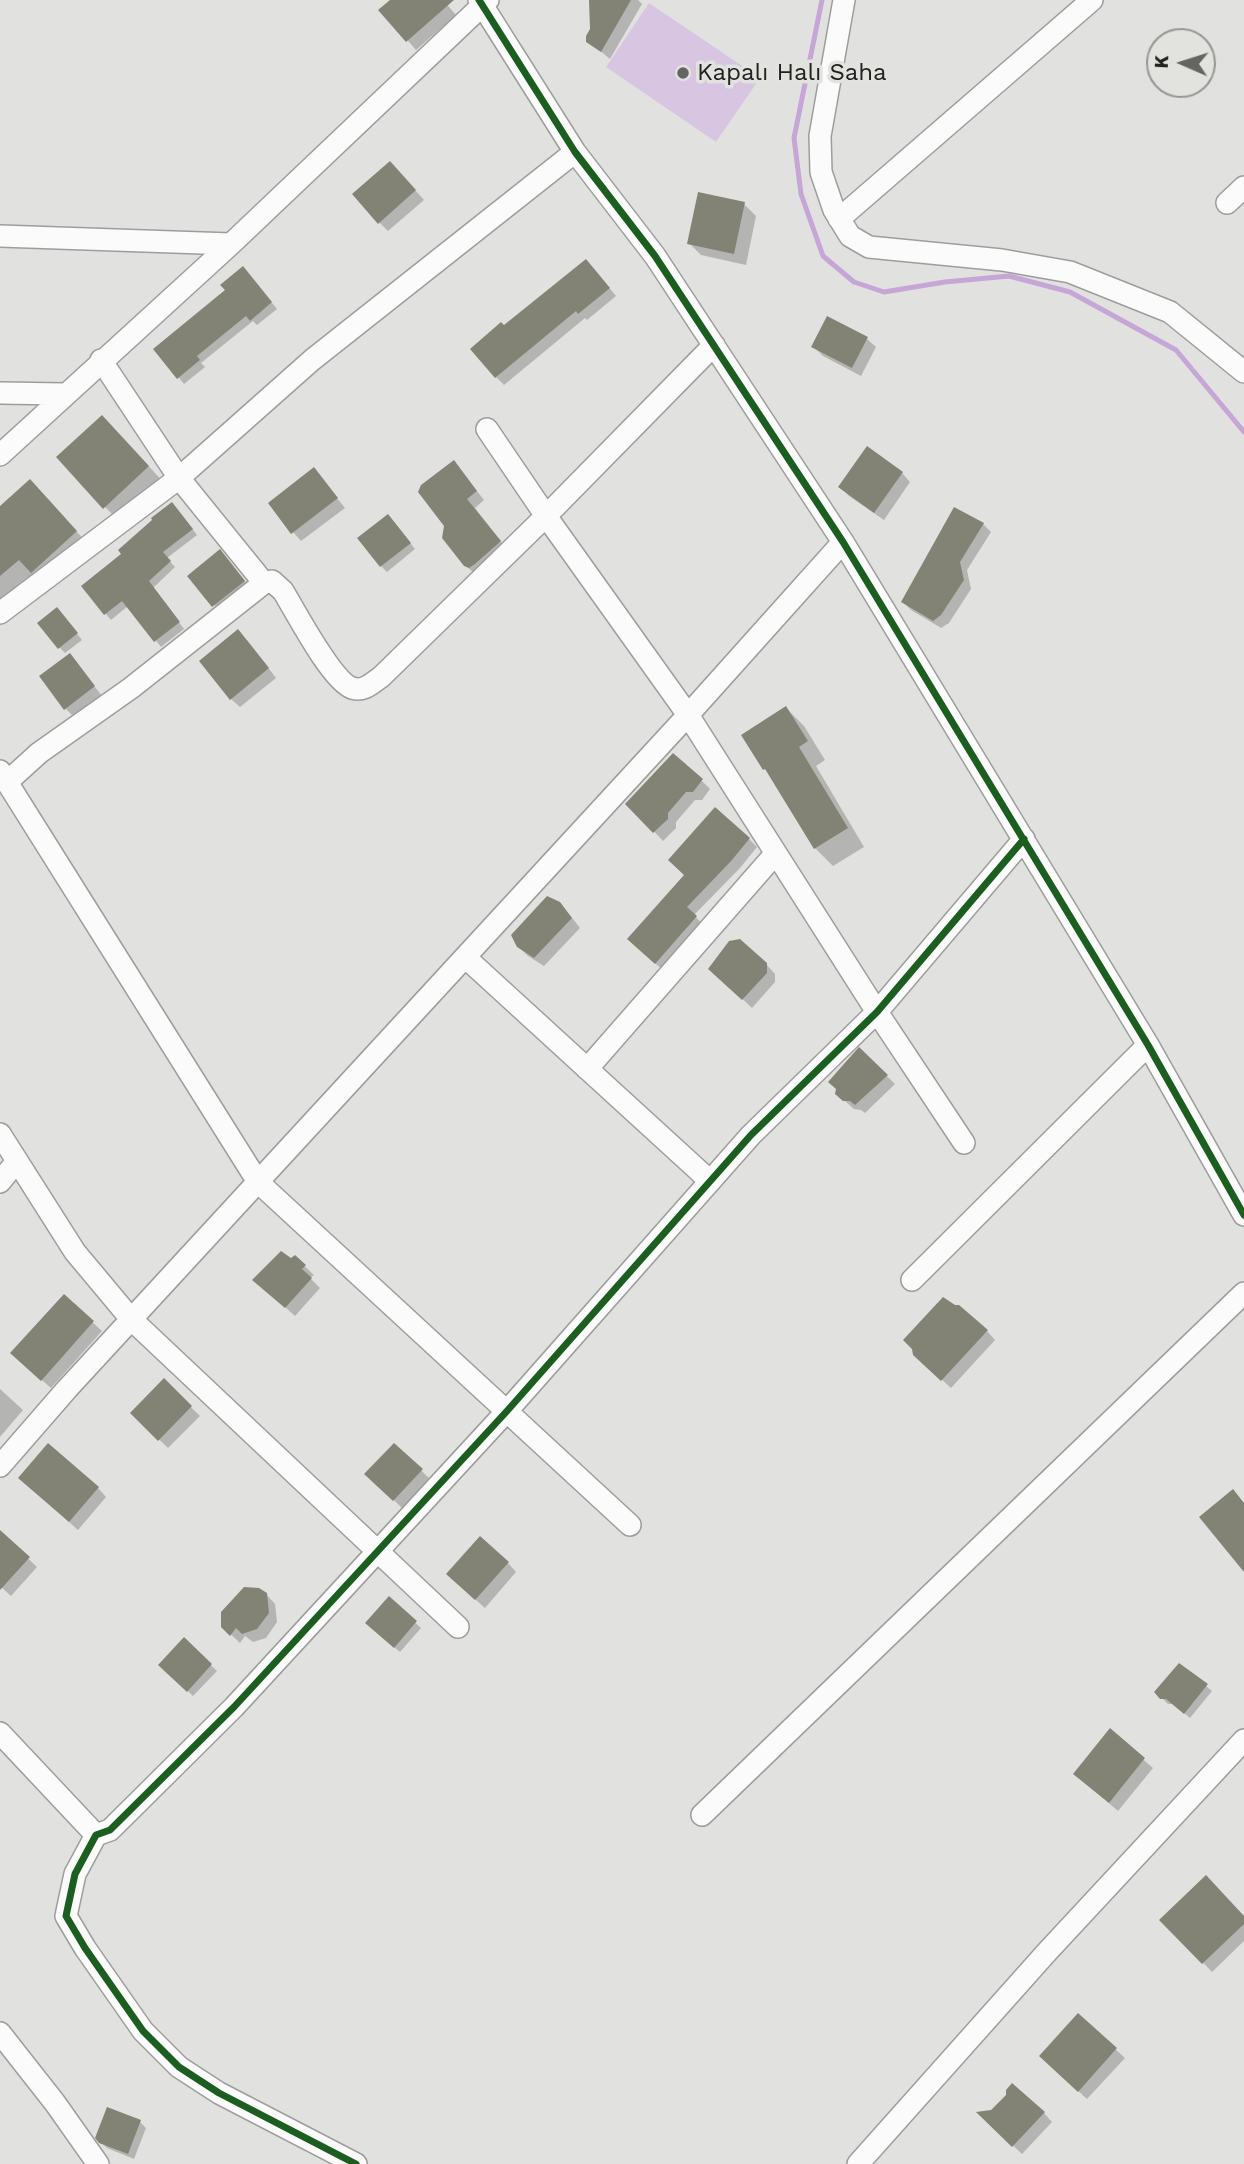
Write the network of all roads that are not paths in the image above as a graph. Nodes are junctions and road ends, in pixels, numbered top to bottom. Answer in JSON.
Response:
{"nodes":[{"id":1,"x":844,"y":0,"type":"edge"},
{"id":2,"x":1092,"y":0,"type":"edge"},
{"id":3,"x":483,"y":2,"type":"edge"},
{"id":4,"x":575,"y":152,"type":"junction"},
{"id":5,"x":1244,"y":187,"type":"edge"},
{"id":6,"x":1227,"y":203,"type":"dead end"},
{"id":7,"x":839,"y":219,"type":"junction"},
{"id":8,"x":0,"y":236,"type":"edge"},
{"id":9,"x":231,"y":244,"type":"junction"},
{"id":10,"x":714,"y":345,"type":"junction"},
{"id":11,"x":101,"y":360,"type":"junction"},
{"id":12,"x":1244,"y":372,"type":"edge"},
{"id":13,"x":0,"y":393,"type":"edge"},
{"id":14,"x":65,"y":394,"type":"junction"},
{"id":15,"x":487,"y":429,"type":"dead end"},
{"id":16,"x":0,"y":455,"type":"edge"},
{"id":17,"x":179,"y":478,"type":"junction"},
{"id":18,"x":546,"y":516,"type":"junction"},
{"id":19,"x":843,"y":542,"type":"junction"},
{"id":20,"x":264,"y":583,"type":"junction"},
{"id":21,"x":0,"y":613,"type":"edge"},
{"id":22,"x":688,"y":715,"type":"junction"},
{"id":23,"x":4,"y":776,"type":"edge"},
{"id":24,"x":1024,"y":839,"type":"junction"},
{"id":25,"x":776,"y":853,"type":"junction"},
{"id":26,"x":465,"y":957,"type":"junction"},
{"id":27,"x":877,"y":1012,"type":"junction"},
{"id":28,"x":1147,"y":1045,"type":"junction"},
{"id":29,"x":587,"y":1069,"type":"junction"},
{"id":30,"x":0,"y":1134,"type":"edge"},
{"id":31,"x":964,"y":1143,"type":"dead end"},
{"id":32,"x":17,"y":1161,"type":"junction"},
{"id":33,"x":710,"y":1181,"type":"junction"},
{"id":34,"x":0,"y":1182,"type":"edge"},
{"id":35,"x":258,"y":1182,"type":"junction"},
{"id":36,"x":1244,"y":1215,"type":"edge"},
{"id":37,"x":912,"y":1280,"type":"dead end"},
{"id":38,"x":1244,"y":1293,"type":"edge"},
{"id":39,"x":131,"y":1320,"type":"junction"},
{"id":40,"x":507,"y":1411,"type":"junction"},
{"id":41,"x":0,"y":1466,"type":"edge"},
{"id":42,"x":630,"y":1525,"type":"dead end"},
{"id":43,"x":377,"y":1550,"type":"junction"},
{"id":44,"x":457,"y":1627,"type":"dead end"},
{"id":45,"x":0,"y":1732,"type":"edge"},
{"id":46,"x":1244,"y":1740,"type":"edge"},
{"id":47,"x":702,"y":1815,"type":"dead end"},
{"id":48,"x":96,"y":1835,"type":"junction"},
{"id":49,"x":0,"y":2033,"type":"edge"},
{"id":50,"x":98,"y":2164,"type":"edge"},
{"id":51,"x":356,"y":2164,"type":"edge"},
{"id":52,"x":858,"y":2164,"type":"edge"}],
"edges":[{"from":1,"to":7,"type":"street"},
{"from":2,"to":7,"type":"street"},
{"from":3,"to":4,"type":"street"},
{"from":3,"to":9,"type":"street"},
{"from":4,"to":10,"type":"street"},
{"from":4,"to":17,"type":"street"},
{"from":5,"to":6,"type":"street"},
{"from":7,"to":12,"type":"street"},
{"from":8,"to":9,"type":"street"},
{"from":9,"to":11,"type":"street"},
{"from":10,"to":18,"type":"street"},
{"from":10,"to":19,"type":"street"},
{"from":11,"to":14,"type":"street"},
{"from":11,"to":17,"type":"street"},
{"from":13,"to":14,"type":"street"},
{"from":14,"to":16,"type":"street"},
{"from":15,"to":18,"type":"street"},
{"from":17,"to":20,"type":"street"},
{"from":17,"to":21,"type":"street"},
{"from":18,"to":20,"type":"street"},
{"from":18,"to":22,"type":"street"},
{"from":19,"to":22,"type":"street"},
{"from":19,"to":24,"type":"street"},
{"from":20,"to":23,"type":"street"},
{"from":22,"to":25,"type":"street"},
{"from":22,"to":26,"type":"street"},
{"from":23,"to":35,"type":"street"},
{"from":24,"to":27,"type":"street"},
{"from":24,"to":28,"type":"street"},
{"from":25,"to":27,"type":"street"},
{"from":25,"to":29,"type":"street"},
{"from":26,"to":29,"type":"street"},
{"from":26,"to":35,"type":"street"},
{"from":27,"to":31,"type":"street"},
{"from":27,"to":33,"type":"street"},
{"from":28,"to":36,"type":"street"},
{"from":28,"to":37,"type":"street"},
{"from":29,"to":33,"type":"street"},
{"from":30,"to":32,"type":"street"},
{"from":32,"to":34,"type":"street"},
{"from":32,"to":39,"type":"street"},
{"from":33,"to":40,"type":"street"},
{"from":35,"to":39,"type":"street"},
{"from":35,"to":40,"type":"street"},
{"from":38,"to":47,"type":"street"},
{"from":39,"to":41,"type":"street"},
{"from":39,"to":43,"type":"street"},
{"from":40,"to":42,"type":"street"},
{"from":40,"to":43,"type":"street"},
{"from":43,"to":44,"type":"street"},
{"from":43,"to":48,"type":"street"},
{"from":45,"to":48,"type":"street"},
{"from":46,"to":52,"type":"street"},
{"from":48,"to":51,"type":"street"},
{"from":49,"to":50,"type":"street"}]}
